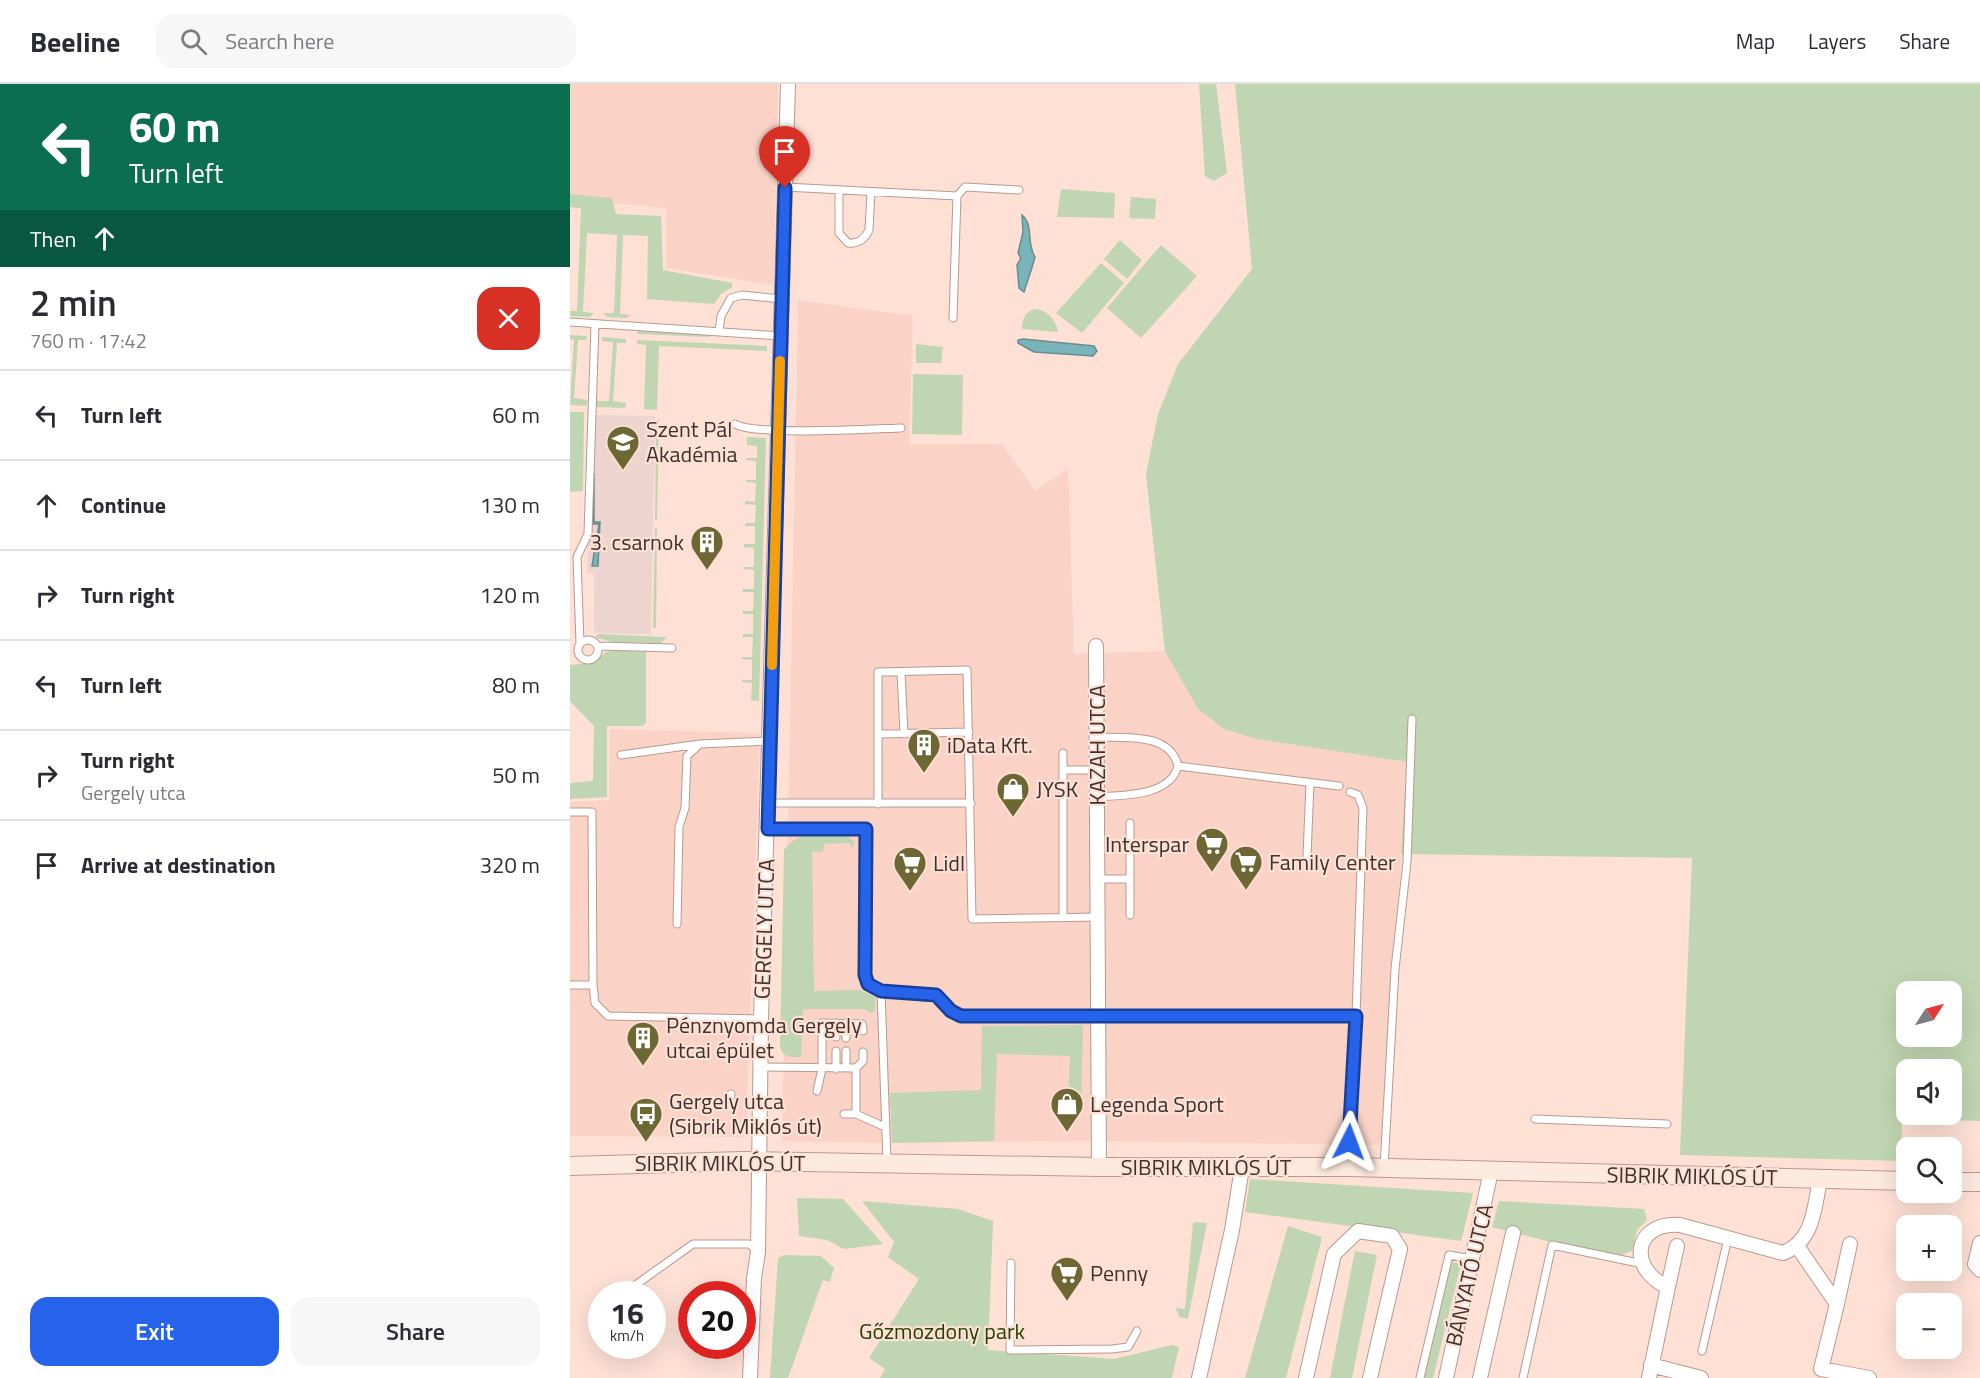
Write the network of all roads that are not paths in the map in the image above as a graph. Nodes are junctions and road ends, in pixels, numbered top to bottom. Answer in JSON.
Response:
{"nodes":[{"id":1,"x":788,"y":84,"type":"edge"},
{"id":2,"x":785,"y":188,"type":"junction"},
{"id":3,"x":839,"y":190,"type":"junction"},
{"id":4,"x":1019,"y":190,"type":"dead end"},
{"id":5,"x":871,"y":192,"type":"junction"},
{"id":6,"x":957,"y":196,"type":"junction"},
{"id":7,"x":781,"y":299,"type":"junction"},
{"id":8,"x":953,"y":318,"type":"dead end"},
{"id":9,"x":570,"y":322,"type":"edge"},
{"id":10,"x":595,"y":324,"type":"junction"},
{"id":11,"x":719,"y":331,"type":"junction"},
{"id":12,"x":781,"y":336,"type":"junction"},
{"id":13,"x":735,"y":424,"type":"dead end"},
{"id":14,"x":901,"y":428,"type":"dead end"},
{"id":15,"x":778,"y":429,"type":"junction"},
{"id":16,"x":580,"y":644,"type":"junction"},
{"id":17,"x":598,"y":646,"type":"junction"},
{"id":18,"x":1096,"y":646,"type":"dead end"},
{"id":19,"x":672,"y":648,"type":"dead end"},
{"id":20,"x":579,"y":653,"type":"junction"},
{"id":21,"x":570,"y":657,"type":"edge"},
{"id":22,"x":902,"y":672,"type":"junction"},
{"id":23,"x":1412,"y":719,"type":"dead end"},
{"id":24,"x":969,"y":732,"type":"junction"},
{"id":25,"x":878,"y":734,"type":"junction"},
{"id":26,"x":904,"y":734,"type":"junction"},
{"id":27,"x":1097,"y":737,"type":"junction"},
{"id":28,"x":770,"y":741,"type":"junction"},
{"id":29,"x":700,"y":744,"type":"junction"},
{"id":30,"x":1063,"y":753,"type":"dead end"},
{"id":31,"x":621,"y":755,"type":"dead end"},
{"id":32,"x":1178,"y":766,"type":"junction"},
{"id":33,"x":1063,"y":770,"type":"junction"},
{"id":34,"x":1097,"y":770,"type":"junction"},
{"id":35,"x":1310,"y":783,"type":"junction"},
{"id":36,"x":1339,"y":786,"type":"dead end"},
{"id":37,"x":1350,"y":792,"type":"dead end"},
{"id":38,"x":1097,"y":797,"type":"junction"},
{"id":39,"x":769,"y":803,"type":"junction"},
{"id":40,"x":971,"y":803,"type":"junction"},
{"id":41,"x":878,"y":804,"type":"junction"},
{"id":42,"x":570,"y":812,"type":"edge"},
{"id":43,"x":1130,"y":822,"type":"dead end"},
{"id":44,"x":768,"y":829,"type":"junction"},
{"id":45,"x":1307,"y":856,"type":"dead end"},
{"id":46,"x":1098,"y":879,"type":"junction"},
{"id":47,"x":1130,"y":879,"type":"junction"},
{"id":48,"x":1130,"y":915,"type":"dead end"},
{"id":49,"x":1099,"y":917,"type":"junction"},
{"id":50,"x":1063,"y":918,"type":"junction"},
{"id":51,"x":677,"y":924,"type":"dead end"},
{"id":52,"x":570,"y":985,"type":"edge"},
{"id":53,"x":592,"y":985,"type":"junction"},
{"id":54,"x":881,"y":991,"type":"junction"},
{"id":55,"x":1356,"y":1016,"type":"junction"},
{"id":56,"x":1100,"y":1017,"type":"junction"},
{"id":57,"x":761,"y":1019,"type":"junction"},
{"id":58,"x":836,"y":1023,"type":"junction"},
{"id":59,"x":846,"y":1023,"type":"junction"},
{"id":60,"x":862,"y":1031,"type":"dead end"},
{"id":61,"x":836,"y":1037,"type":"dead end"},
{"id":62,"x":846,"y":1038,"type":"dead end"},
{"id":63,"x":836,"y":1051,"type":"dead end"},
{"id":64,"x":846,"y":1051,"type":"dead end"},
{"id":65,"x":863,"y":1052,"type":"dead end"},
{"id":66,"x":760,"y":1067,"type":"junction"},
{"id":67,"x":846,"y":1068,"type":"junction"},
{"id":68,"x":856,"y":1068,"type":"junction"},
{"id":69,"x":822,"y":1069,"type":"junction"},
{"id":70,"x":836,"y":1069,"type":"junction"},
{"id":71,"x":817,"y":1091,"type":"dead end"},
{"id":72,"x":844,"y":1114,"type":"dead end"},
{"id":73,"x":856,"y":1114,"type":"junction"},
{"id":74,"x":1535,"y":1119,"type":"dead end"},
{"id":75,"x":1667,"y":1124,"type":"dead end"},
{"id":76,"x":885,"y":1127,"type":"junction"},
{"id":77,"x":760,"y":1162,"type":"junction"},
{"id":78,"x":887,"y":1163,"type":"junction"},
{"id":79,"x":572,"y":1167,"type":"edge"},
{"id":80,"x":1099,"y":1167,"type":"junction"},
{"id":81,"x":1349,"y":1167,"type":"junction"},
{"id":82,"x":1242,"y":1168,"type":"junction"},
{"id":83,"x":1384,"y":1168,"type":"junction"},
{"id":84,"x":1491,"y":1171,"type":"junction"},
{"id":85,"x":1820,"y":1180,"type":"junction"},
{"id":86,"x":1896,"y":1181,"type":"edge"},
{"id":87,"x":1962,"y":1182,"type":"edge"},
{"id":88,"x":1980,"y":1182,"type":"edge"},
{"id":89,"x":1512,"y":1233,"type":"dead end"},
{"id":90,"x":1728,"y":1238,"type":"junction"},
{"id":91,"x":1980,"y":1243,"type":"edge"},
{"id":92,"x":1850,"y":1244,"type":"dead end"},
{"id":93,"x":1677,"y":1246,"type":"dead end"},
{"id":94,"x":1797,"y":1246,"type":"junction"},
{"id":95,"x":758,"y":1252,"type":"junction"},
{"id":96,"x":1472,"y":1259,"type":"junction"},
{"id":97,"x":1011,"y":1263,"type":"dead end"},
{"id":98,"x":1643,"y":1264,"type":"junction"},
{"id":99,"x":1980,"y":1270,"type":"edge"},
{"id":100,"x":641,"y":1281,"type":"edge"},
{"id":101,"x":1668,"y":1287,"type":"junction"},
{"id":102,"x":1837,"y":1304,"type":"junction"},
{"id":103,"x":1137,"y":1331,"type":"dead end"},
{"id":104,"x":1702,"y":1351,"type":"dead end"},
{"id":105,"x":1650,"y":1372,"type":"edge"},
{"id":106,"x":750,"y":1378,"type":"edge"},
{"id":107,"x":1199,"y":1378,"type":"edge"},
{"id":108,"x":1306,"y":1378,"type":"edge"},
{"id":109,"x":1370,"y":1378,"type":"edge"},
{"id":110,"x":1420,"y":1378,"type":"edge"},
{"id":111,"x":1446,"y":1378,"type":"edge"},
{"id":112,"x":1480,"y":1378,"type":"edge"},
{"id":113,"x":1523,"y":1378,"type":"edge"},
{"id":114,"x":1701,"y":1378,"type":"edge"},
{"id":115,"x":1869,"y":1378,"type":"edge"}],
"edges":[{"from":1,"to":2,"type":"street","name":"GERGELY UTCA"},
{"from":2,"to":3,"type":"lane"},
{"from":2,"to":7,"type":"street","name":"GERGELY UTCA"},
{"from":3,"to":5,"type":"lane"},
{"from":3,"to":5,"type":"lane"},
{"from":4,"to":6,"type":"lane"},
{"from":5,"to":6,"type":"lane"},
{"from":6,"to":8,"type":"lane"},
{"from":7,"to":11,"type":"lane"},
{"from":7,"to":12,"type":"street","name":"GERGELY UTCA"},
{"from":9,"to":10,"type":"lane"},
{"from":10,"to":11,"type":"lane"},
{"from":10,"to":16,"type":"lane"},
{"from":11,"to":12,"type":"lane"},
{"from":12,"to":15,"type":"street","name":"GERGELY UTCA"},
{"from":13,"to":15,"type":"lane"},
{"from":14,"to":15,"type":"lane"},
{"from":15,"to":28,"type":"street","name":"GERGELY UTCA"},
{"from":16,"to":17,"type":"lane"},
{"from":16,"to":20,"type":"lane"},
{"from":17,"to":19,"type":"lane"},
{"from":17,"to":20,"type":"lane"},
{"from":18,"to":27,"type":"street","name":"KAZAH UTCA"},
{"from":20,"to":21,"type":"lane"},
{"from":22,"to":24,"type":"lane"},
{"from":22,"to":25,"type":"lane"},
{"from":22,"to":26,"type":"lane"},
{"from":23,"to":83,"type":"lane"},
{"from":24,"to":26,"type":"lane"},
{"from":24,"to":40,"type":"lane"},
{"from":25,"to":26,"type":"lane"},
{"from":25,"to":41,"type":"lane"},
{"from":27,"to":32,"type":"lane"},
{"from":27,"to":34,"type":"street","name":"KAZAH UTCA"},
{"from":28,"to":29,"type":"lane"},
{"from":28,"to":39,"type":"street","name":"GERGELY UTCA"},
{"from":29,"to":31,"type":"lane"},
{"from":29,"to":51,"type":"lane"},
{"from":30,"to":33,"type":"lane"},
{"from":32,"to":35,"type":"lane"},
{"from":32,"to":38,"type":"lane"},
{"from":33,"to":34,"type":"lane"},
{"from":33,"to":50,"type":"lane"},
{"from":34,"to":38,"type":"street","name":"KAZAH UTCA"},
{"from":35,"to":36,"type":"lane"},
{"from":35,"to":45,"type":"lane"},
{"from":37,"to":55,"type":"lane"},
{"from":38,"to":46,"type":"street","name":"KAZAH UTCA"},
{"from":39,"to":41,"type":"lane"},
{"from":39,"to":44,"type":"street","name":"GERGELY UTCA"},
{"from":40,"to":41,"type":"lane"},
{"from":40,"to":50,"type":"lane"},
{"from":42,"to":53,"type":"lane"},
{"from":43,"to":47,"type":"lane"},
{"from":44,"to":54,"type":"lane"},
{"from":44,"to":57,"type":"street","name":"GERGELY UTCA"},
{"from":46,"to":47,"type":"lane"},
{"from":46,"to":49,"type":"street","name":"KAZAH UTCA"},
{"from":47,"to":48,"type":"lane"},
{"from":49,"to":50,"type":"lane"},
{"from":49,"to":56,"type":"street","name":"KAZAH UTCA"},
{"from":52,"to":53,"type":"lane"},
{"from":53,"to":57,"type":"lane"},
{"from":54,"to":56,"type":"lane"},
{"from":54,"to":76,"type":"lane"},
{"from":55,"to":56,"type":"lane"},
{"from":55,"to":81,"type":"lane"},
{"from":56,"to":80,"type":"street","name":"KAZAH UTCA"},
{"from":57,"to":66,"type":"street","name":"GERGELY UTCA"},
{"from":58,"to":59,"type":"lane"},
{"from":58,"to":61,"type":"lane"},
{"from":58,"to":69,"type":"lane"},
{"from":59,"to":60,"type":"lane"},
{"from":59,"to":62,"type":"lane"},
{"from":63,"to":70,"type":"lane"},
{"from":64,"to":67,"type":"lane"},
{"from":65,"to":68,"type":"lane"},
{"from":66,"to":69,"type":"lane"},
{"from":66,"to":77,"type":"street","name":"GERGELY UTCA"},
{"from":67,"to":68,"type":"lane"},
{"from":67,"to":70,"type":"lane"},
{"from":68,"to":73,"type":"lane"},
{"from":69,"to":70,"type":"lane"},
{"from":69,"to":71,"type":"lane"},
{"from":72,"to":73,"type":"lane"},
{"from":73,"to":76,"type":"lane"},
{"from":74,"to":75,"type":"lane"},
{"from":76,"to":78,"type":"lane"},
{"from":77,"to":78,"type":"street","name":"SIBRIK MIKLÓS ÚT"},
{"from":77,"to":79,"type":"street","name":"SIBRIK MIKLÓS ÚT"},
{"from":77,"to":95,"type":"street","name":"GERGELY UTCA"},
{"from":78,"to":80,"type":"street","name":"SIBRIK MIKLÓS ÚT"},
{"from":80,"to":82,"type":"street","name":"SIBRIK MIKLÓS ÚT"},
{"from":81,"to":82,"type":"street","name":"SIBRIK MIKLÓS ÚT"},
{"from":81,"to":83,"type":"street","name":"SIBRIK MIKLÓS ÚT"},
{"from":82,"to":107,"type":"street"},
{"from":83,"to":84,"type":"street","name":"SIBRIK MIKLÓS ÚT"},
{"from":84,"to":85,"type":"street","name":"SIBRIK MIKLÓS ÚT"},
{"from":84,"to":96,"type":"street","name":"BÁNYATÓ UTCA"},
{"from":85,"to":86,"type":"street","name":"SIBRIK MIKLÓS ÚT"},
{"from":85,"to":94,"type":"street"},
{"from":87,"to":88,"type":"street"},
{"from":89,"to":112,"type":"street"},
{"from":90,"to":94,"type":"street"},
{"from":90,"to":98,"type":"street"},
{"from":90,"to":104,"type":"lane"},
{"from":91,"to":99,"type":"street"},
{"from":92,"to":102,"type":"street"},
{"from":93,"to":101,"type":"street"},
{"from":94,"to":102,"type":"street"},
{"from":95,"to":100,"type":"lane"},
{"from":95,"to":106,"type":"street","name":"GERGELY UTCA"},
{"from":96,"to":110,"type":"lane"},
{"from":96,"to":111,"type":"street","name":"BÁNYATÓ UTCA"},
{"from":97,"to":103,"type":"lane"},
{"from":98,"to":101,"type":"street"},
{"from":98,"to":113,"type":"lane"},
{"from":101,"to":105,"type":"street"},
{"from":102,"to":115,"type":"street"},
{"from":105,"to":114,"type":"street"},
{"from":108,"to":109,"type":"street"}]}
